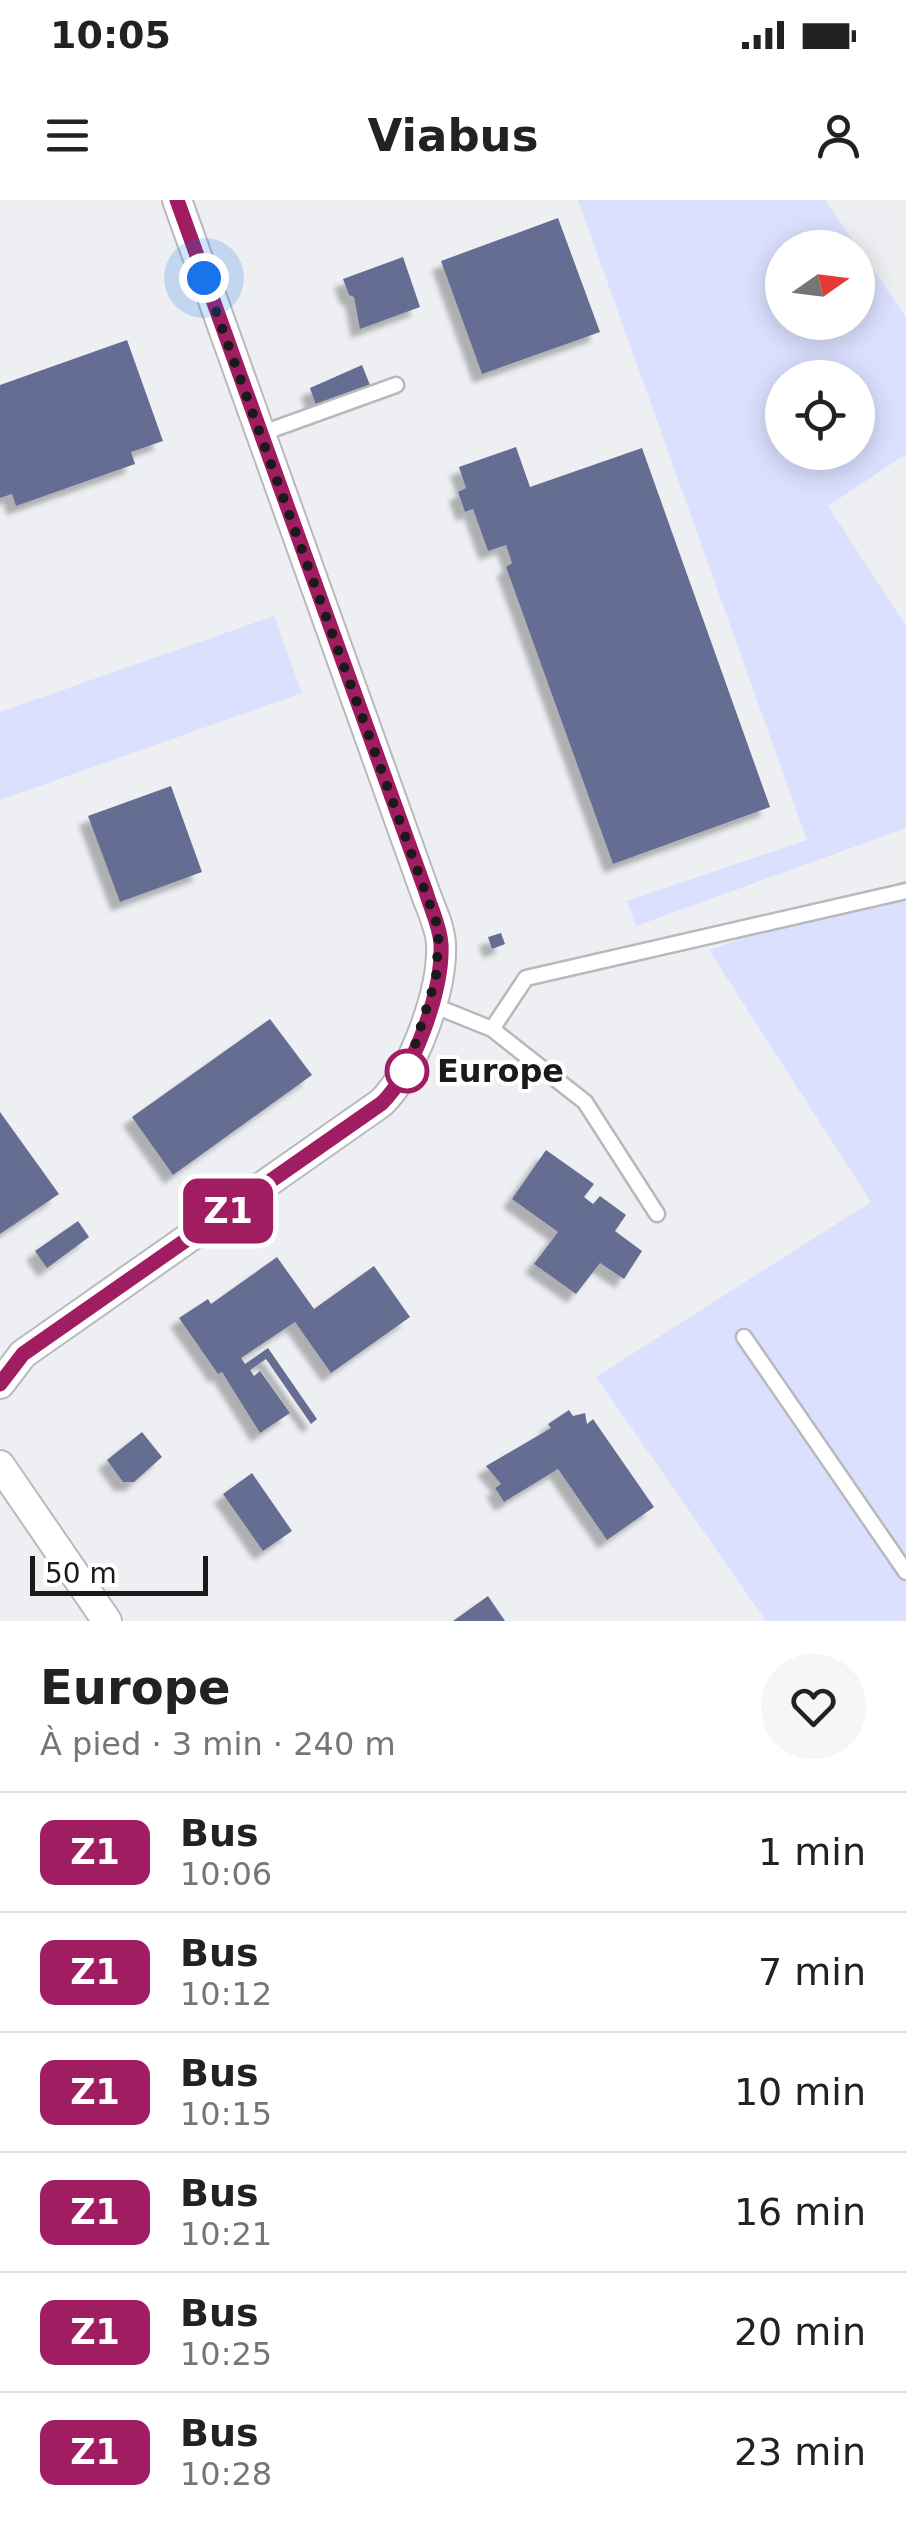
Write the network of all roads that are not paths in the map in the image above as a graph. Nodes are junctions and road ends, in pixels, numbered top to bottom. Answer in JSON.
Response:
{"nodes":[{"id":1,"x":177,"y":200,"type":"edge"},
{"id":2,"x":396,"y":385,"type":"dead end"},
{"id":3,"x":260,"y":434,"type":"junction"},
{"id":4,"x":906,"y":890,"type":"edge"},
{"id":5,"x":430,"y":1004,"type":"junction"},
{"id":6,"x":492,"y":1029,"type":"junction"},
{"id":7,"x":657,"y":1214,"type":"dead end"},
{"id":8,"x":744,"y":1338,"type":"dead end"},
{"id":9,"x":0,"y":1384,"type":"edge"},
{"id":10,"x":0,"y":1466,"type":"edge"},
{"id":11,"x":906,"y":1572,"type":"edge"},
{"id":12,"x":107,"y":1621,"type":"edge"}],
"edges":[{"from":1,"to":3,"type":"street"},
{"from":2,"to":3,"type":"lane"},
{"from":3,"to":5,"type":"street"},
{"from":4,"to":6,"type":"lane"},
{"from":5,"to":6,"type":"lane"},
{"from":5,"to":9,"type":"street"},
{"from":6,"to":7,"type":"lane"},
{"from":8,"to":11,"type":"lane"},
{"from":10,"to":12,"type":"street"}]}
